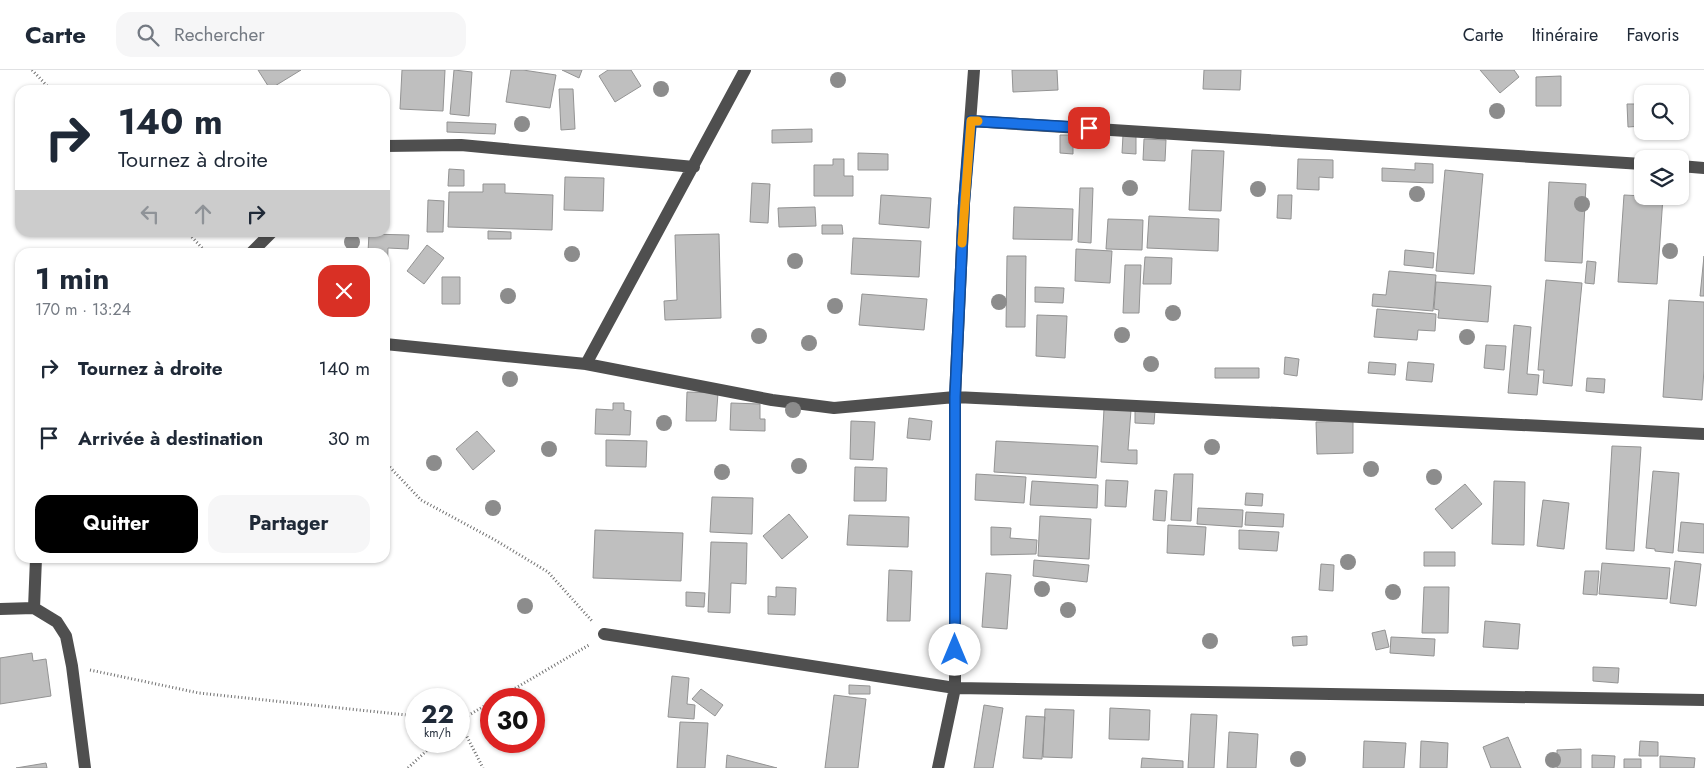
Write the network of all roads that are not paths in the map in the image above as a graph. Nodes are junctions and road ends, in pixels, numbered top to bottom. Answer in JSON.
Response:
{"nodes":[{"id":1,"x":745,"y":70,"type":"edge"},
{"id":2,"x":974,"y":70,"type":"edge"},
{"id":3,"x":971,"y":121,"type":"junction"},
{"id":4,"x":390,"y":146,"type":"edge"},
{"id":5,"x":1634,"y":163,"type":"edge"},
{"id":6,"x":694,"y":167,"type":"junction"},
{"id":7,"x":1689,"y":167,"type":"edge"},
{"id":8,"x":1704,"y":168,"type":"edge"},
{"id":9,"x":267,"y":237,"type":"edge"},
{"id":10,"x":256,"y":248,"type":"edge"},
{"id":11,"x":390,"y":344,"type":"edge"},
{"id":12,"x":586,"y":364,"type":"junction"},
{"id":13,"x":955,"y":397,"type":"junction"},
{"id":14,"x":1704,"y":434,"type":"edge"},
{"id":15,"x":36,"y":563,"type":"edge"},
{"id":16,"x":34,"y":608,"type":"junction"},
{"id":17,"x":0,"y":609,"type":"edge"},
{"id":18,"x":604,"y":634,"type":"road end"},
{"id":19,"x":955,"y":688,"type":"junction"},
{"id":20,"x":1704,"y":700,"type":"edge"},
{"id":21,"x":85,"y":768,"type":"edge"},
{"id":22,"x":938,"y":768,"type":"edge"}],
"edges":[{"from":1,"to":6,"type":"street"},
{"from":2,"to":3,"type":"street"},
{"from":3,"to":5,"type":"street"},
{"from":3,"to":13,"type":"street"},
{"from":4,"to":6,"type":"street"},
{"from":6,"to":12,"type":"street"},
{"from":7,"to":8,"type":"street"},
{"from":9,"to":10,"type":"street"},
{"from":11,"to":12,"type":"street"},
{"from":12,"to":13,"type":"street"},
{"from":13,"to":14,"type":"street"},
{"from":13,"to":19,"type":"street"},
{"from":15,"to":16,"type":"street"},
{"from":16,"to":17,"type":"street"},
{"from":16,"to":21,"type":"street"},
{"from":18,"to":19,"type":"street"},
{"from":19,"to":20,"type":"street"},
{"from":19,"to":22,"type":"street"}]}
